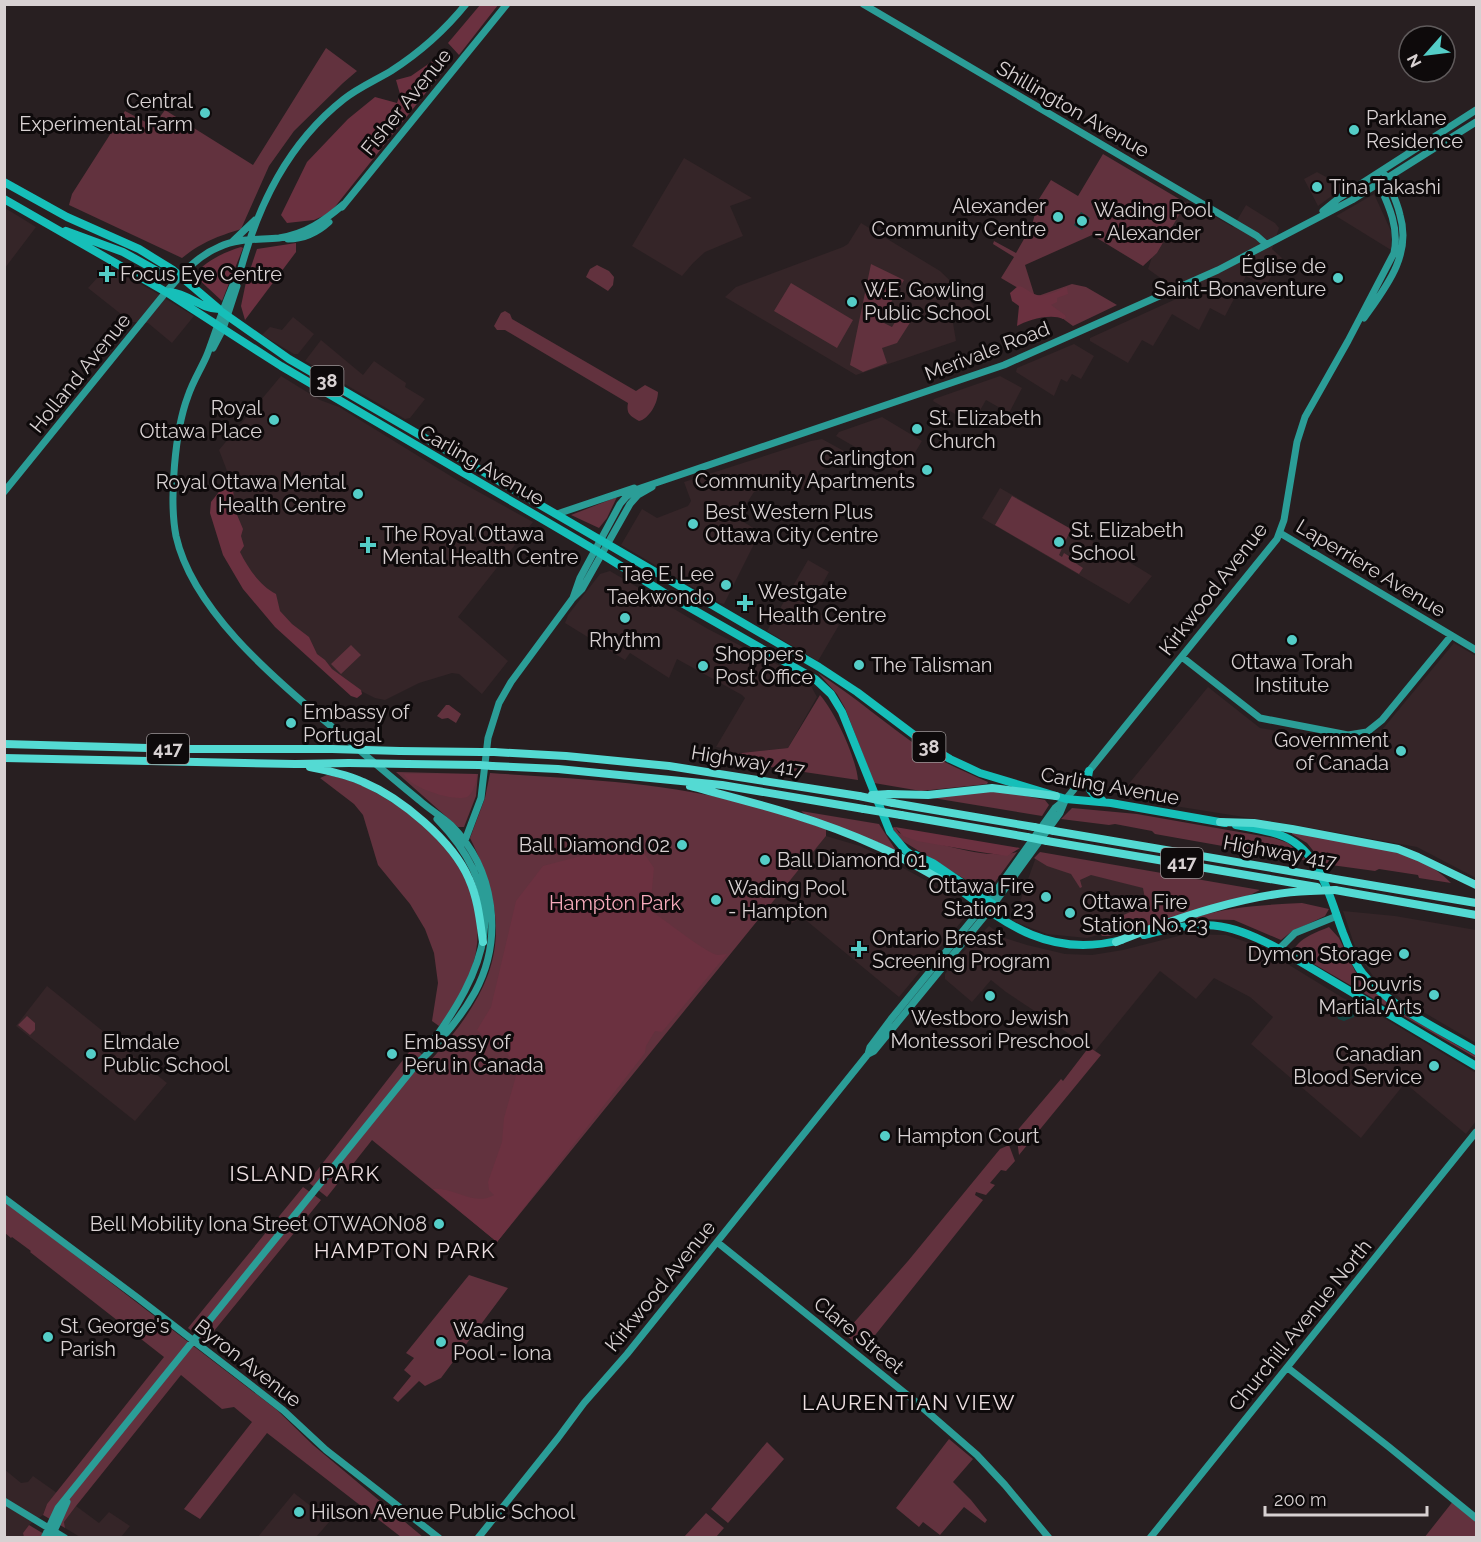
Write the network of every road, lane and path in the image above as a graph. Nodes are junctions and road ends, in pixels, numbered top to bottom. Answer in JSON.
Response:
{"nodes":[{"id":1,"x":466,"y":4,"type":"edge"},
{"id":2,"x":507,"y":4,"type":"edge"},
{"id":3,"x":863,"y":4,"type":"edge"},
{"id":4,"x":1476,"y":110,"type":"edge"},
{"id":5,"x":1476,"y":122,"type":"edge"},
{"id":6,"x":1382,"y":170,"type":"junction"},
{"id":7,"x":1375,"y":175,"type":"junction"},
{"id":8,"x":1386,"y":179,"type":"junction"},
{"id":9,"x":4,"y":182,"type":"edge"},
{"id":10,"x":1379,"y":184,"type":"junction"},
{"id":11,"x":4,"y":199,"type":"edge"},
{"id":12,"x":344,"y":204,"type":"junction"},
{"id":13,"x":258,"y":217,"type":"junction"},
{"id":14,"x":1314,"y":218,"type":"junction"},
{"id":15,"x":332,"y":220,"type":"joint"},
{"id":16,"x":46,"y":224,"type":"junction"},
{"id":17,"x":279,"y":238,"type":"junction"},
{"id":18,"x":250,"y":239,"type":"junction"},
{"id":19,"x":231,"y":243,"type":"junction"},
{"id":20,"x":1266,"y":244,"type":"junction"},
{"id":21,"x":180,"y":276,"type":"junction"},
{"id":22,"x":166,"y":292,"type":"junction"},
{"id":23,"x":223,"y":312,"type":"junction"},
{"id":24,"x":221,"y":327,"type":"junction"},
{"id":25,"x":1348,"y":341,"type":"junction"},
{"id":26,"x":344,"y":390,"type":"junction"},
{"id":27,"x":338,"y":400,"type":"junction"},
{"id":28,"x":659,"y":483,"type":"junction"},
{"id":29,"x":646,"y":486,"type":"junction"},
{"id":30,"x":4,"y":492,"type":"edge"},
{"id":31,"x":557,"y":514,"type":"junction"},
{"id":32,"x":1280,"y":533,"type":"junction"},
{"id":33,"x":605,"y":542,"type":"junction"},
{"id":34,"x":599,"y":553,"type":"junction"},
{"id":35,"x":1451,"y":636,"type":"junction"},
{"id":36,"x":1476,"y":650,"type":"edge"},
{"id":37,"x":1182,"y":657,"type":"junction"},
{"id":38,"x":4,"y":744,"type":"edge"},
{"id":39,"x":4,"y":758,"type":"edge"},
{"id":40,"x":295,"y":764,"type":"junction"},
{"id":41,"x":1089,"y":771,"type":"junction"},
{"id":42,"x":669,"y":780,"type":"junction"},
{"id":43,"x":859,"y":796,"type":"junction"},
{"id":44,"x":1056,"y":796,"type":"junction"},
{"id":45,"x":1066,"y":799,"type":"junction"},
{"id":46,"x":421,"y":802,"type":"junction"},
{"id":47,"x":1106,"y":802,"type":"junction"},
{"id":48,"x":1220,"y":822,"type":"junction"},
{"id":49,"x":464,"y":840,"type":"junction"},
{"id":50,"x":908,"y":853,"type":"junction"},
{"id":51,"x":465,"y":855,"type":"junction"},
{"id":52,"x":1476,"y":885,"type":"edge"},
{"id":53,"x":958,"y":889,"type":"junction"},
{"id":54,"x":1313,"y":889,"type":"junction"},
{"id":55,"x":1476,"y":903,"type":"edge"},
{"id":56,"x":988,"y":906,"type":"junction"},
{"id":57,"x":1476,"y":915,"type":"edge"},
{"id":58,"x":1337,"y":916,"type":"junction"},
{"id":59,"x":483,"y":942,"type":"junction"},
{"id":60,"x":1116,"y":942,"type":"junction"},
{"id":61,"x":1279,"y":949,"type":"junction"},
{"id":62,"x":1476,"y":1051,"type":"edge"},
{"id":63,"x":417,"y":1064,"type":"junction"},
{"id":64,"x":1476,"y":1066,"type":"edge"},
{"id":65,"x":1476,"y":1132,"type":"edge"},
{"id":66,"x":4,"y":1198,"type":"edge"},
{"id":67,"x":717,"y":1242,"type":"junction"},
{"id":68,"x":193,"y":1341,"type":"junction"},
{"id":69,"x":1288,"y":1368,"type":"junction"},
{"id":70,"x":4,"y":1501,"type":"edge"},
{"id":71,"x":1476,"y":1518,"type":"edge"},
{"id":72,"x":50,"y":1532,"type":"edge"},
{"id":73,"x":44,"y":1538,"type":"edge"},
{"id":74,"x":65,"y":1538,"type":"edge"},
{"id":75,"x":439,"y":1538,"type":"edge"},
{"id":76,"x":478,"y":1538,"type":"edge"},
{"id":77,"x":1049,"y":1538,"type":"edge"},
{"id":78,"x":1150,"y":1538,"type":"edge"}],
"edges":[{"from":1,"to":13,"type":"main road"},
{"from":2,"to":12,"type":"main road","name":"Fisher Avenue"},
{"from":3,"to":20,"type":"main road","name":"Shillington Avenue"},
{"from":4,"to":6,"type":"main road","name":"Merivale Road"},
{"from":5,"to":8,"type":"main road","name":"Merivale Road"},
{"from":6,"to":7,"type":"main road","name":"Merivale Road"},
{"from":6,"to":8,"type":"main road","name":"Kirkwood Avenue"},
{"from":7,"to":10,"type":"main road","name":"Kirkwood Avenue"},
{"from":7,"to":14,"type":"main road","name":"Merivale Road"},
{"from":8,"to":10,"type":"main road","name":"Merivale Road"},
{"from":8,"to":25,"type":"main road","name":"Kirkwood Avenue"},
{"from":9,"to":21,"type":"main road","name":"Carling Avenue","number":"38"},
{"from":10,"to":14,"type":"main road","name":"Merivale Road"},
{"from":10,"to":25,"type":"main road","name":"Kirkwood Avenue"},
{"from":11,"to":16,"type":"main road","name":"Carling Avenue","number":"38"},
{"from":12,"to":15,"type":"main road","name":"Fisher Avenue"},
{"from":12,"to":17,"type":"main road","name":"Holland Avenue"},
{"from":13,"to":18,"type":"main road"},
{"from":13,"to":19,"type":"main road"},
{"from":14,"to":20,"type":"main road","name":"Merivale Road"},
{"from":15,"to":17,"type":"main road","name":"Holland Avenue"},
{"from":16,"to":21,"type":"main road"},
{"from":16,"to":22,"type":"main road","name":"Carling Avenue","number":"38"},
{"from":17,"to":18,"type":"main road","name":"Holland Avenue"},
{"from":18,"to":19,"type":"main road","name":"Holland Avenue"},
{"from":18,"to":23,"type":"main road"},
{"from":19,"to":21,"type":"main road","name":"Holland Avenue"},
{"from":20,"to":28,"type":"main road","name":"Merivale Road"},
{"from":21,"to":22,"type":"main road","name":"Holland Avenue"},
{"from":21,"to":23,"type":"main road","name":"Carling Avenue","number":"38"},
{"from":22,"to":23,"type":"main road"},
{"from":22,"to":24,"type":"main road","name":"Carling Avenue","number":"38"},
{"from":22,"to":30,"type":"main road","name":"Holland Avenue"},
{"from":23,"to":24,"type":"main road"},
{"from":23,"to":26,"type":"main road","name":"Carling Avenue","number":"38"},
{"from":24,"to":27,"type":"main road","name":"Carling Avenue","number":"38"},
{"from":24,"to":46,"type":"main road"},
{"from":25,"to":32,"type":"main road","name":"Kirkwood Avenue"},
{"from":26,"to":27,"type":"main road"},
{"from":26,"to":31,"type":"main road","name":"Carling Avenue","number":"38"},
{"from":27,"to":34,"type":"main road","name":"Carling Avenue","number":"38"},
{"from":28,"to":29,"type":"main road","name":"Merivale Road"},
{"from":28,"to":33,"type":"main road","name":"Merivale Road"},
{"from":29,"to":31,"type":"main road"},
{"from":29,"to":33,"type":"main road","name":"Merivale Road"},
{"from":31,"to":33,"type":"main road","name":"Carling Avenue","number":"38"},
{"from":32,"to":35,"type":"main road","name":"Laperriere Avenue"},
{"from":32,"to":37,"type":"main road","name":"Kirkwood Avenue"},
{"from":33,"to":34,"type":"main road","name":"Merivale Road"},
{"from":33,"to":44,"type":"main road","name":"Carling Avenue","number":"38"},
{"from":34,"to":49,"type":"main road","name":"Merivale Road"},
{"from":34,"to":50,"type":"main road","name":"Carling Avenue","number":"38"},
{"from":35,"to":36,"type":"main road","name":"Laperriere Avenue"},
{"from":35,"to":37,"type":"main road"},
{"from":37,"to":41,"type":"main road","name":"Kirkwood Avenue"},
{"from":38,"to":43,"type":"highway","name":"Highway 417","number":"417","bridge":true},
{"from":39,"to":40,"type":"highway","number":"417"},
{"from":40,"to":42,"type":"highway","number":"417","bridge":true},
{"from":40,"to":59,"type":"highway"},
{"from":41,"to":45,"type":"main road","name":"Kirkwood Avenue"},
{"from":41,"to":47,"type":"main road"},
{"from":42,"to":53,"type":"highway"},
{"from":42,"to":54,"type":"highway","number":"417","bridge":true},
{"from":43,"to":44,"type":"highway","bridge":true},
{"from":43,"to":55,"type":"highway","name":"Highway 417","number":"417","bridge":true},
{"from":44,"to":45,"type":"main road","name":"Carling Avenue","number":"38"},
{"from":45,"to":47,"type":"main road","name":"Carling Avenue","number":"38"},
{"from":45,"to":56,"type":"main road","name":"Kirkwood Avenue"},
{"from":46,"to":49,"type":"main road"},
{"from":46,"to":51,"type":"main road"},
{"from":47,"to":48,"type":"main road","name":"Carling Avenue","number":"38"},
{"from":48,"to":52,"type":"highway"},
{"from":48,"to":58,"type":"main road","name":"Carling Avenue","number":"38"},
{"from":49,"to":51,"type":"main road"},
{"from":49,"to":63,"type":"main road"},
{"from":50,"to":53,"type":"main road","name":"Carling Avenue","number":"38"},
{"from":50,"to":56,"type":"main road"},
{"from":51,"to":59,"type":"main road"},
{"from":53,"to":56,"type":"main road","name":"Carling Avenue","number":"38"},
{"from":54,"to":57,"type":"highway","number":"417","bridge":true},
{"from":54,"to":60,"type":"highway"},
{"from":56,"to":60,"type":"main road","name":"Carling Avenue","number":"38"},
{"from":56,"to":67,"type":"main road","name":"Kirkwood Avenue"},
{"from":58,"to":61,"type":"main road"},
{"from":58,"to":62,"type":"main road","name":"Carling Avenue","number":"38"},
{"from":59,"to":63,"type":"main road"},
{"from":60,"to":61,"type":"main road","name":"Carling Avenue","number":"38"},
{"from":61,"to":64,"type":"main road","name":"Carling Avenue","number":"38"},
{"from":63,"to":68,"type":"main road"},
{"from":65,"to":69,"type":"main road","name":"Churchill Avenue North"},
{"from":66,"to":68,"type":"main road","name":"Byron Avenue"},
{"from":67,"to":76,"type":"main road","name":"Kirkwood Avenue"},
{"from":67,"to":77,"type":"main road","name":"Clare Street"},
{"from":68,"to":72,"type":"main road"},
{"from":68,"to":75,"type":"main road","name":"Byron Avenue"},
{"from":69,"to":71,"type":"main road"},
{"from":69,"to":78,"type":"main road","name":"Churchill Avenue North"},
{"from":70,"to":72,"type":"main road"},
{"from":72,"to":73,"type":"main road"},
{"from":72,"to":74,"type":"main road"}]}
